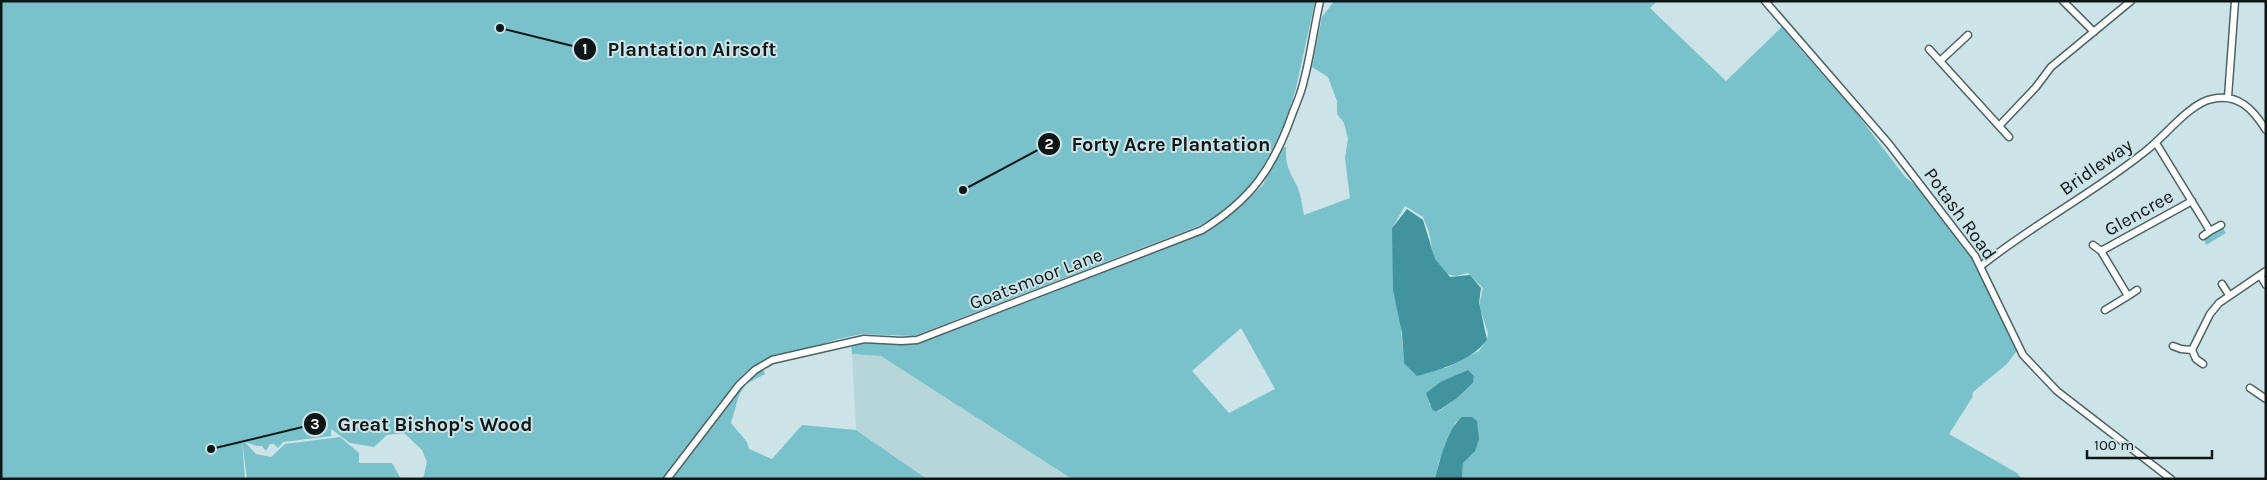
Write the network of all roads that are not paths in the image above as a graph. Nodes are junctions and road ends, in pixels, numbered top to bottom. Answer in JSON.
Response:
{"nodes":[{"id":1,"x":1320,"y":1,"type":"edge"},
{"id":2,"x":1765,"y":1,"type":"edge"},
{"id":3,"x":2063,"y":1,"type":"edge"},
{"id":4,"x":2131,"y":1,"type":"edge"},
{"id":5,"x":2235,"y":1,"type":"edge"},
{"id":6,"x":2094,"y":32,"type":"junction"},
{"id":7,"x":1968,"y":35,"type":"dead end"},
{"id":8,"x":1930,"y":49,"type":"dead end"},
{"id":9,"x":1940,"y":61,"type":"junction"},
{"id":10,"x":2228,"y":97,"type":"junction"},
{"id":11,"x":1998,"y":126,"type":"junction"},
{"id":12,"x":2266,"y":130,"type":"edge"},
{"id":13,"x":2009,"y":137,"type":"dead end"},
{"id":14,"x":2156,"y":143,"type":"junction"},
{"id":15,"x":2192,"y":201,"type":"junction"},
{"id":16,"x":2220,"y":225,"type":"dead end"},
{"id":17,"x":2210,"y":231,"type":"junction"},
{"id":18,"x":2203,"y":236,"type":"dead end"},
{"id":19,"x":2093,"y":244,"type":"dead end"},
{"id":20,"x":2101,"y":251,"type":"junction"},
{"id":21,"x":1981,"y":266,"type":"junction"},
{"id":22,"x":2263,"y":273,"type":"edge"},
{"id":23,"x":2222,"y":284,"type":"dead end"},
{"id":24,"x":2266,"y":285,"type":"edge"},
{"id":25,"x":2137,"y":290,"type":"dead end"},
{"id":26,"x":2229,"y":295,"type":"junction"},
{"id":27,"x":2128,"y":296,"type":"junction"},
{"id":28,"x":2105,"y":310,"type":"dead end"},
{"id":29,"x":2173,"y":346,"type":"dead end"},
{"id":30,"x":2192,"y":350,"type":"junction"},
{"id":31,"x":2203,"y":364,"type":"dead end"},
{"id":32,"x":2250,"y":388,"type":"dead end"},
{"id":33,"x":2266,"y":399,"type":"edge"},
{"id":34,"x":666,"y":479,"type":"edge"},
{"id":35,"x":2171,"y":479,"type":"edge"}],
"edges":[{"from":1,"to":34,"type":"street","name":"Goatsmoor Lane"},
{"from":2,"to":21,"type":"street","name":"Potash Road"},
{"from":3,"to":6,"type":"street"},
{"from":4,"to":6,"type":"street"},
{"from":5,"to":10,"type":"street"},
{"from":6,"to":11,"type":"street"},
{"from":7,"to":9,"type":"street"},
{"from":8,"to":9,"type":"street"},
{"from":9,"to":11,"type":"street"},
{"from":10,"to":12,"type":"street"},
{"from":10,"to":14,"type":"street","name":"Bridleway"},
{"from":11,"to":13,"type":"street"},
{"from":14,"to":15,"type":"street"},
{"from":14,"to":21,"type":"street","name":"Bridleway"},
{"from":15,"to":17,"type":"street"},
{"from":15,"to":20,"type":"street","name":"Glencree"},
{"from":16,"to":17,"type":"street"},
{"from":17,"to":18,"type":"street"},
{"from":19,"to":20,"type":"street","name":"Glencree"},
{"from":20,"to":27,"type":"street","name":"Glencree"},
{"from":21,"to":35,"type":"street","name":"Potash Road"},
{"from":22,"to":24,"type":"street"},
{"from":22,"to":26,"type":"street"},
{"from":23,"to":26,"type":"street"},
{"from":25,"to":27,"type":"street"},
{"from":26,"to":30,"type":"street"},
{"from":27,"to":28,"type":"street"},
{"from":29,"to":30,"type":"street"},
{"from":30,"to":31,"type":"street"},
{"from":32,"to":33,"type":"street"}]}
